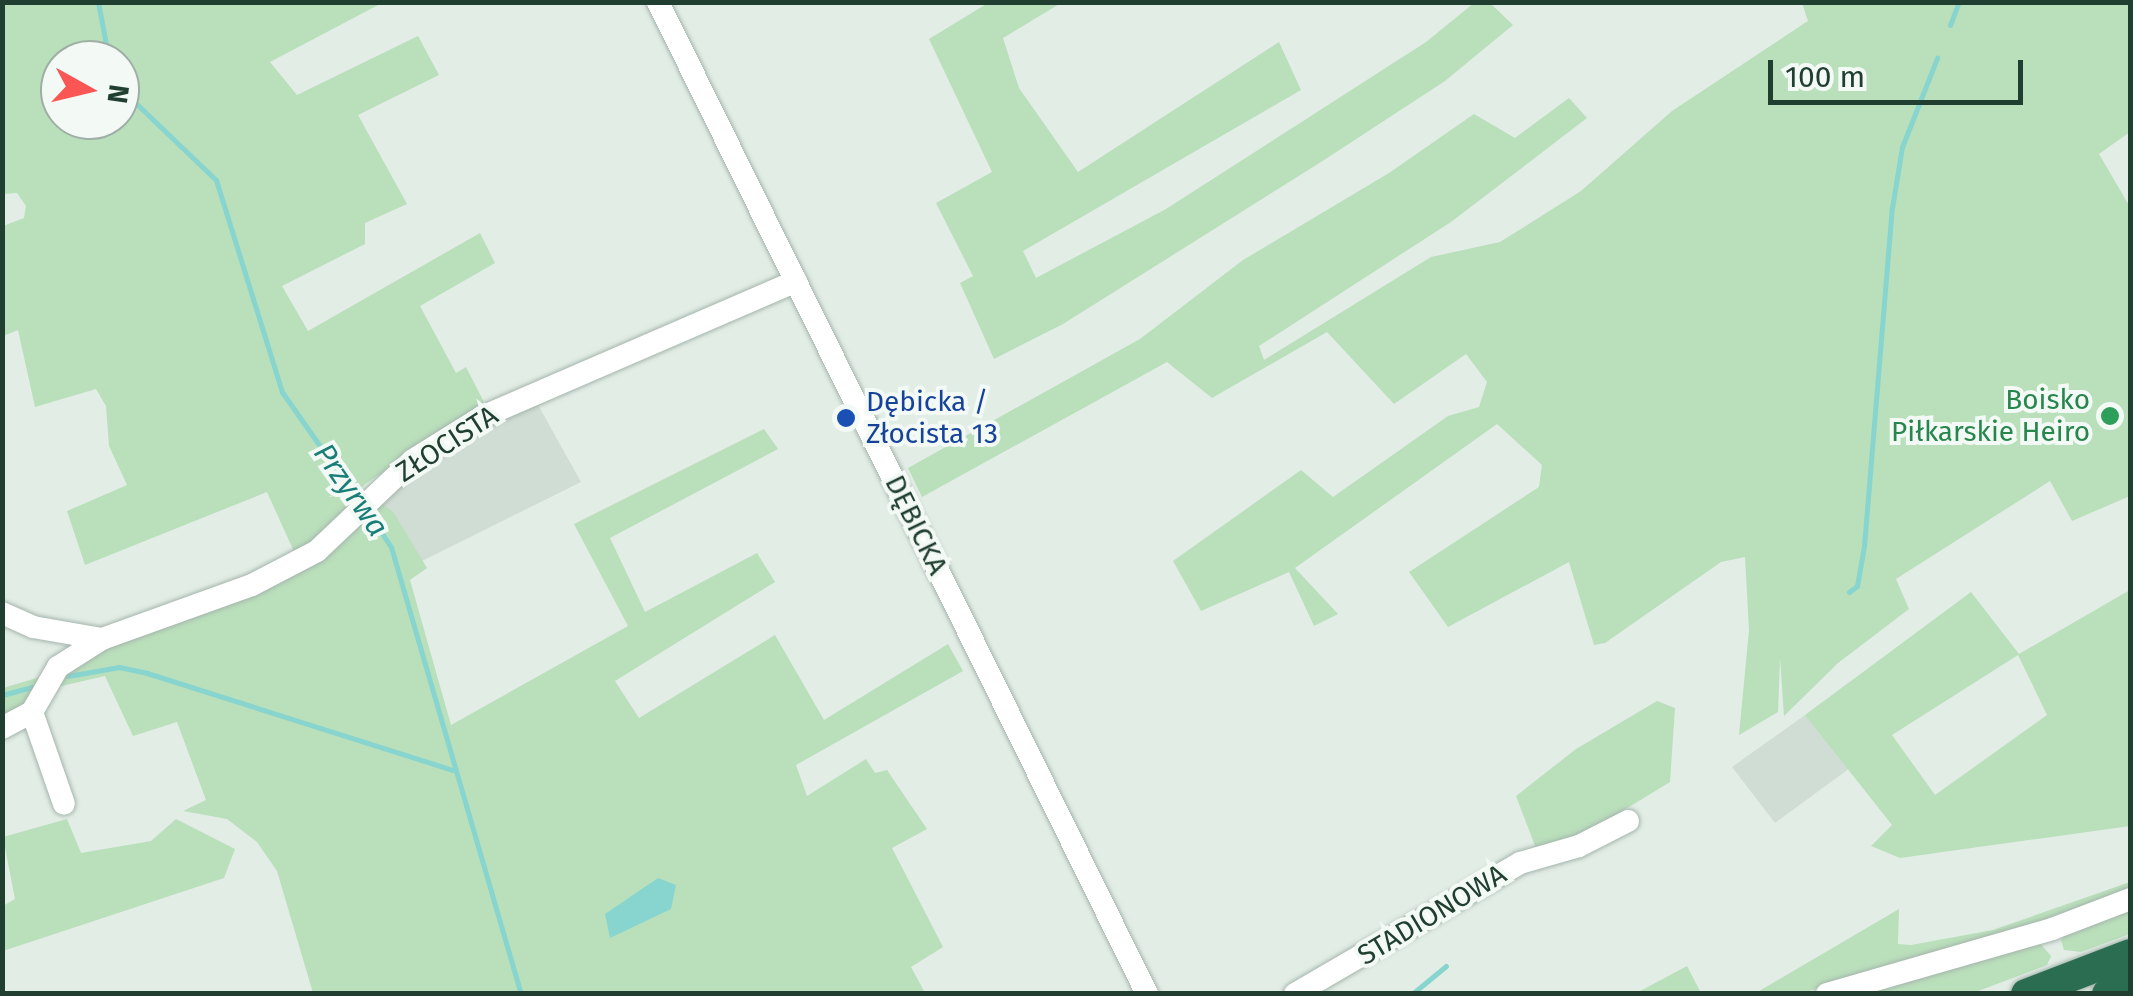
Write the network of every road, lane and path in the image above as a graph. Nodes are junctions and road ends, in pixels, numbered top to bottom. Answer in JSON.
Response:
{"nodes":[{"id":1,"x":658,"y":2,"type":"edge"},
{"id":2,"x":796,"y":282,"type":"junction"},
{"id":3,"x":2,"y":613,"type":"edge"},
{"id":4,"x":102,"y":639,"type":"junction"},
{"id":5,"x":32,"y":712,"type":"junction"},
{"id":6,"x":2,"y":728,"type":"edge"},
{"id":7,"x":64,"y":804,"type":"dead end"},
{"id":8,"x":1628,"y":821,"type":"dead end"},
{"id":9,"x":2130,"y":899,"type":"edge"},
{"id":10,"x":2130,"y":954,"type":"edge"},
{"id":11,"x":2130,"y":985,"type":"edge"},
{"id":12,"x":1147,"y":994,"type":"edge"},
{"id":13,"x":1294,"y":994,"type":"edge"},
{"id":14,"x":1827,"y":994,"type":"edge"},
{"id":15,"x":2026,"y":994,"type":"edge"},
{"id":16,"x":2108,"y":994,"type":"edge"}],
"edges":[{"from":1,"to":2,"type":"street","name":"DĘBICKA"},
{"from":2,"to":4,"type":"street","name":"ZŁOCISTA"},
{"from":2,"to":12,"type":"street","name":"DĘBICKA"},
{"from":3,"to":4,"type":"street"},
{"from":4,"to":5,"type":"street","name":"ZŁOCISTA"},
{"from":5,"to":6,"type":"street"},
{"from":5,"to":7,"type":"street"},
{"from":8,"to":13,"type":"street","name":"STADIONOWA"},
{"from":9,"to":14,"type":"street"},
{"from":10,"to":15,"type":"highway"},
{"from":11,"to":16,"type":"highway"}]}
